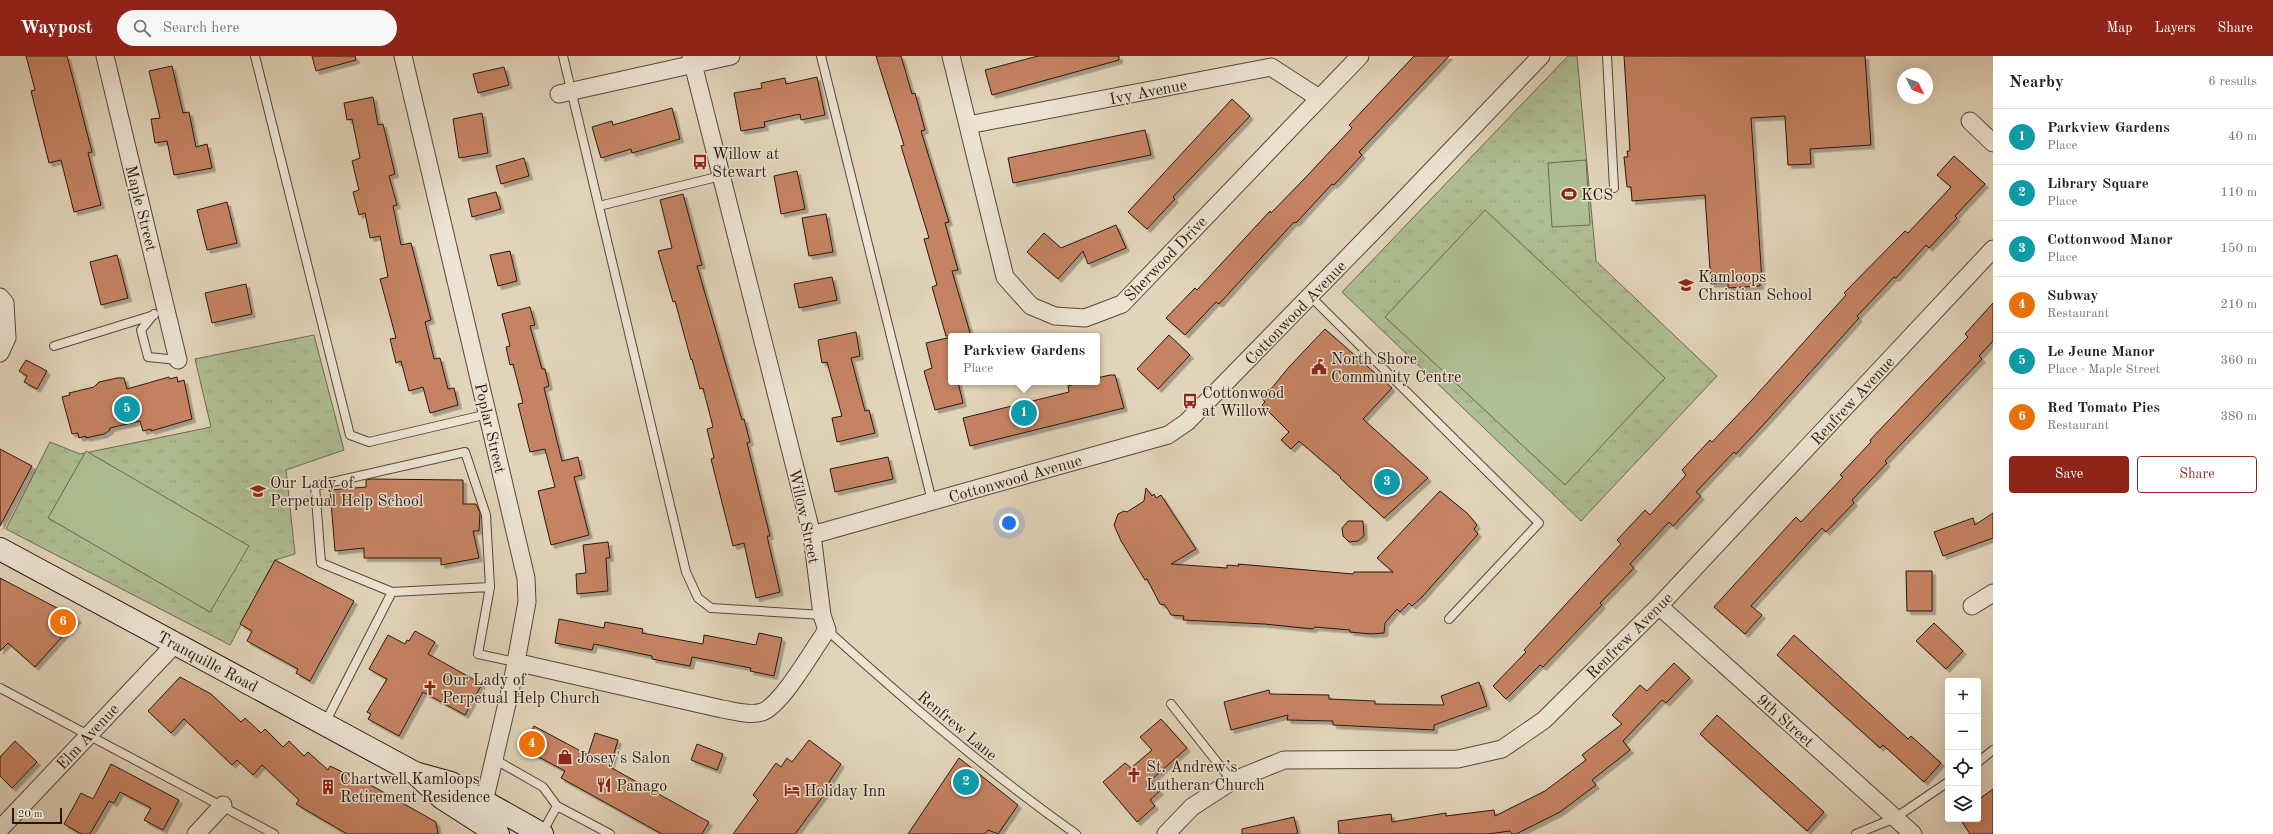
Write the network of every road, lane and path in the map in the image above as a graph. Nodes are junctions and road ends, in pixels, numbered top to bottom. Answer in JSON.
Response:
{"nodes":[{"id":1,"x":105,"y":56,"type":"edge"},
{"id":2,"x":255,"y":56,"type":"edge"},
{"id":3,"x":403,"y":56,"type":"edge"},
{"id":4,"x":563,"y":56,"type":"edge"},
{"id":5,"x":731,"y":56,"type":"edge"},
{"id":6,"x":821,"y":56,"type":"edge"},
{"id":7,"x":951,"y":56,"type":"edge"},
{"id":8,"x":1360,"y":56,"type":"edge"},
{"id":9,"x":1540,"y":56,"type":"edge"},
{"id":10,"x":1607,"y":56,"type":"edge"},
{"id":11,"x":692,"y":60,"type":"edge"},
{"id":12,"x":565,"y":92,"type":"junction"},
{"id":13,"x":1319,"y":98,"type":"junction"},
{"id":14,"x":1970,"y":121,"type":"dead end"},
{"id":15,"x":968,"y":125,"type":"junction"},
{"id":16,"x":1993,"y":142,"type":"edge"},
{"id":17,"x":721,"y":176,"type":"junction"},
{"id":18,"x":1614,"y":188,"type":"dead end"},
{"id":19,"x":599,"y":206,"type":"junction"},
{"id":20,"x":1993,"y":249,"type":"edge"},
{"id":21,"x":1310,"y":296,"type":"junction"},
{"id":22,"x":0,"y":297,"type":"edge"},
{"id":23,"x":160,"y":313,"type":"junction"},
{"id":24,"x":54,"y":346,"type":"dead end"},
{"id":25,"x":0,"y":353,"type":"edge"},
{"id":26,"x":178,"y":360,"type":"joint"},
{"id":27,"x":488,"y":414,"type":"junction"},
{"id":28,"x":932,"y":501,"type":"junction"},
{"id":29,"x":812,"y":535,"type":"junction"},
{"id":30,"x":0,"y":549,"type":"edge"},
{"id":31,"x":490,"y":587,"type":"junction"},
{"id":32,"x":392,"y":592,"type":"junction"},
{"id":33,"x":1993,"y":592,"type":"edge"},
{"id":34,"x":1659,"y":606,"type":"junction"},
{"id":35,"x":1972,"y":606,"type":"dead end"},
{"id":36,"x":1449,"y":619,"type":"dead end"},
{"id":37,"x":825,"y":622,"type":"junction"},
{"id":38,"x":175,"y":644,"type":"junction"},
{"id":39,"x":515,"y":662,"type":"junction"},
{"id":40,"x":0,"y":688,"type":"edge"},
{"id":41,"x":1171,"y":704,"type":"dead end"},
{"id":42,"x":324,"y":724,"type":"junction"},
{"id":43,"x":88,"y":735,"type":"junction"},
{"id":44,"x":1993,"y":750,"type":"edge"},
{"id":45,"x":494,"y":760,"type":"junction"},
{"id":46,"x":1981,"y":760,"type":"edge"},
{"id":47,"x":1232,"y":781,"type":"junction"},
{"id":48,"x":1945,"y":784,"type":"edge"},
{"id":49,"x":223,"y":805,"type":"junction"},
{"id":50,"x":557,"y":806,"type":"junction"},
{"id":51,"x":1895,"y":818,"type":"junction"},
{"id":52,"x":478,"y":819,"type":"edge"},
{"id":53,"x":3,"y":821,"type":"edge"},
{"id":54,"x":196,"y":834,"type":"edge"},
{"id":55,"x":274,"y":834,"type":"edge"},
{"id":56,"x":498,"y":834,"type":"edge"},
{"id":57,"x":542,"y":834,"type":"edge"},
{"id":58,"x":610,"y":834,"type":"edge"},
{"id":59,"x":1076,"y":834,"type":"edge"},
{"id":60,"x":1166,"y":834,"type":"edge"},
{"id":61,"x":1856,"y":834,"type":"edge"},
{"id":62,"x":1913,"y":834,"type":"edge"}],
"edges":[{"from":1,"to":23,"type":"street","name":"Maple Street"},
{"from":2,"to":27,"type":"lane"},
{"from":3,"to":27,"type":"street","name":"Poplar Street"},
{"from":4,"to":12,"type":"lane"},
{"from":5,"to":11,"type":"street"},
{"from":6,"to":28,"type":"lane"},
{"from":7,"to":15,"type":"street","name":"Sherwood Drive"},
{"from":8,"to":13,"type":"street","name":"Sherwood Drive"},
{"from":9,"to":21,"type":"street","name":"Cottonwood Avenue"},
{"from":10,"to":18,"type":"lane"},
{"from":11,"to":12,"type":"street"},
{"from":11,"to":17,"type":"street","name":"Willow Street"},
{"from":12,"to":19,"type":"lane"},
{"from":13,"to":15,"type":"street","name":"Ivy Avenue"},
{"from":13,"to":15,"type":"street","name":"Sherwood Drive"},
{"from":14,"to":16,"type":"street"},
{"from":17,"to":19,"type":"lane"},
{"from":17,"to":29,"type":"street","name":"Willow Street"},
{"from":19,"to":37,"type":"lane"},
{"from":20,"to":34,"type":"street","name":"Renfrew Avenue"},
{"from":21,"to":28,"type":"street","name":"Cottonwood Avenue"},
{"from":21,"to":36,"type":"lane"},
{"from":22,"to":25,"type":"street"},
{"from":23,"to":24,"type":"lane"},
{"from":23,"to":26,"type":"street","name":"Maple Street"},
{"from":23,"to":26,"type":"lane"},
{"from":27,"to":39,"type":"street","name":"Poplar Street"},
{"from":28,"to":29,"type":"street","name":"Cottonwood Avenue"},
{"from":29,"to":37,"type":"street","name":"Willow Street"},
{"from":30,"to":38,"type":"main road","name":"Tranquille Road"},
{"from":31,"to":32,"type":"lane"},
{"from":31,"to":32,"type":"lane"},
{"from":31,"to":39,"type":"lane"},
{"from":32,"to":42,"type":"lane"},
{"from":33,"to":35,"type":"street"},
{"from":34,"to":47,"type":"street","name":"Renfrew Avenue"},
{"from":34,"to":51,"type":"street","name":"9th Street"},
{"from":37,"to":39,"type":"street"},
{"from":37,"to":59,"type":"lane","name":"Renfrew Lane"},
{"from":38,"to":42,"type":"main road","name":"Tranquille Road"},
{"from":38,"to":43,"type":"street","name":"Elm Avenue"},
{"from":39,"to":45,"type":"street","name":"Poplar Street"},
{"from":40,"to":43,"type":"lane"},
{"from":41,"to":47,"type":"lane"},
{"from":42,"to":52,"type":"main road","name":"Tranquille Road"},
{"from":43,"to":49,"type":"lane"},
{"from":43,"to":53,"type":"street","name":"Elm Avenue"},
{"from":44,"to":46,"type":"lane"},
{"from":45,"to":50,"type":"lane"},
{"from":45,"to":52,"type":"street","name":"Poplar Street"},
{"from":47,"to":60,"type":"street","name":"Renfrew Avenue"},
{"from":48,"to":51,"type":"lane"},
{"from":49,"to":54,"type":"street"},
{"from":49,"to":55,"type":"lane"},
{"from":50,"to":57,"type":"lane"},
{"from":50,"to":58,"type":"lane"},
{"from":51,"to":61,"type":"lane"},
{"from":51,"to":62,"type":"street","name":"9th Street"},
{"from":52,"to":56,"type":"main road","name":"Tranquille Road"},
{"from":52,"to":57,"type":"main road","name":"Tranquille Road"}]}
